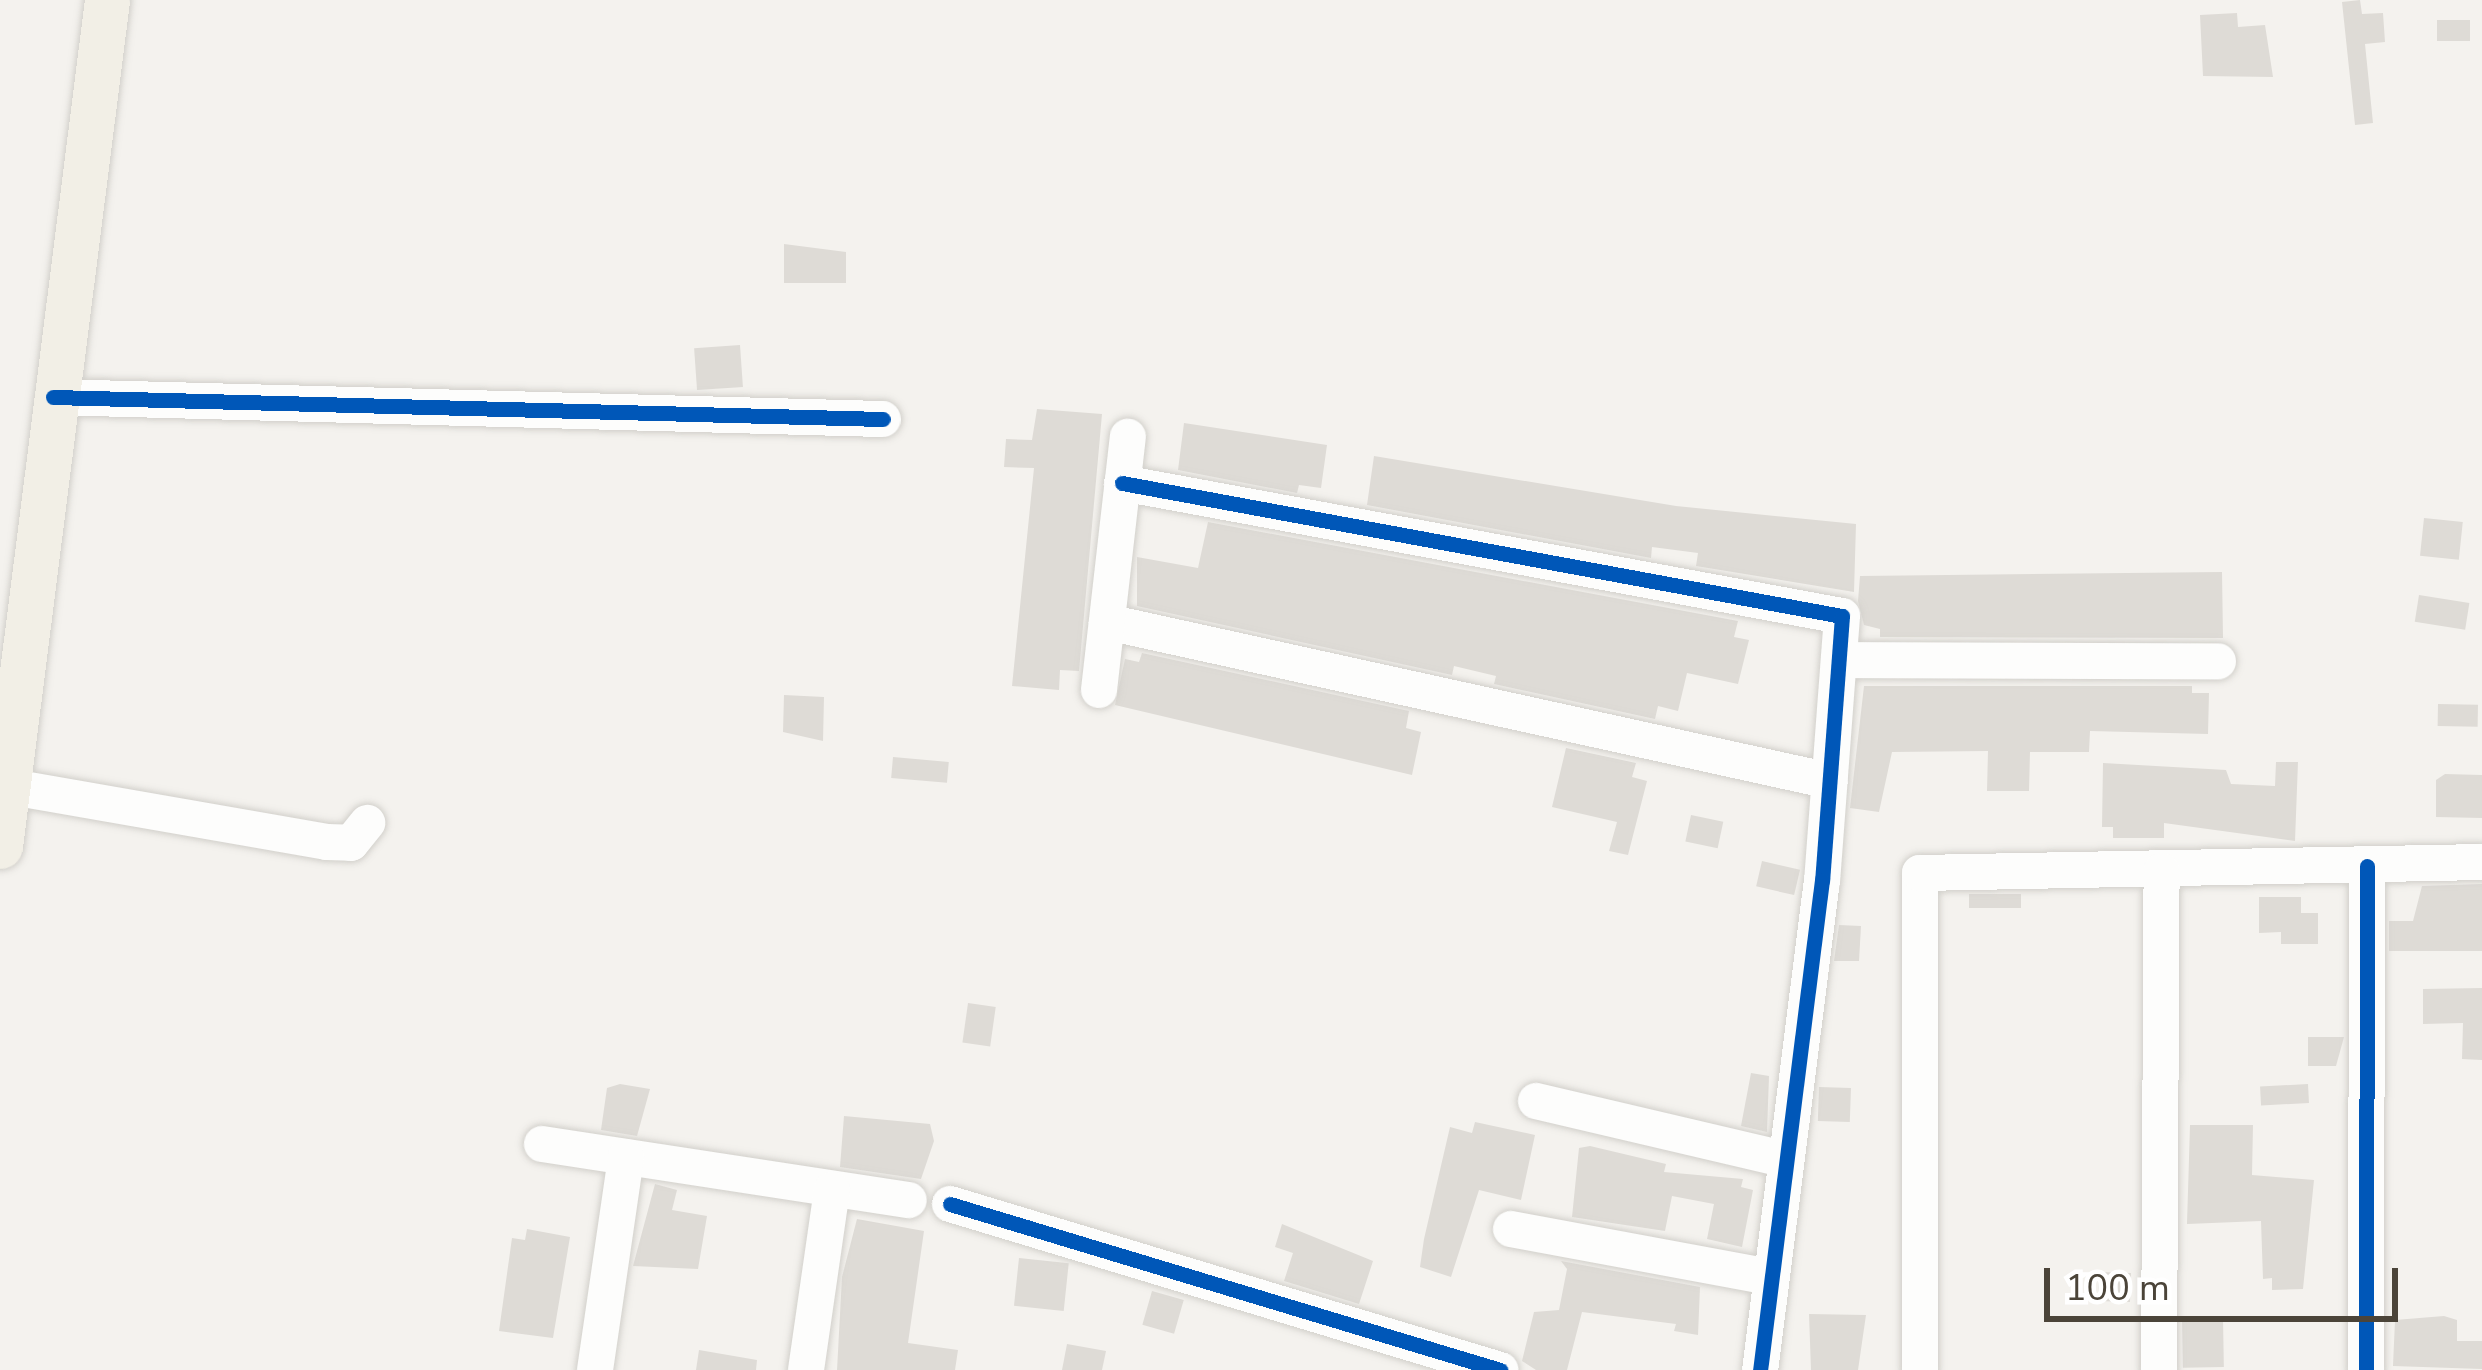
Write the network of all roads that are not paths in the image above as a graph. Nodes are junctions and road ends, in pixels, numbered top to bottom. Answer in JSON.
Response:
{"nodes":[{"id":1,"x":106,"y":0,"type":"edge"},
{"id":2,"x":53,"y":397,"type":"junction"},
{"id":3,"x":883,"y":419,"type":"dead end"},
{"id":4,"x":1128,"y":437,"type":"dead end"},
{"id":5,"x":1122,"y":483,"type":"junction"},
{"id":6,"x":1107,"y":622,"type":"junction"},
{"id":7,"x":1839,"y":661,"type":"junction"},
{"id":8,"x":2218,"y":661,"type":"dead end"},
{"id":9,"x":1099,"y":690,"type":"dead end"},
{"id":10,"x":7,"y":723,"type":"edge"},
{"id":11,"x":1829,"y":781,"type":"junction"},
{"id":12,"x":6,"y":786,"type":"junction"},
{"id":13,"x":367,"y":823,"type":"dead end"},
{"id":14,"x":0,"y":846,"type":"edge"},
{"id":15,"x":2482,"y":862,"type":"edge"},
{"id":16,"x":2367,"y":866,"type":"junction"},
{"id":17,"x":2162,"y":871,"type":"junction"},
{"id":18,"x":1535,"y":1101,"type":"dead end"},
{"id":19,"x":542,"y":1144,"type":"dead end"},
{"id":20,"x":626,"y":1157,"type":"junction"},
{"id":21,"x":1783,"y":1159,"type":"junction"},
{"id":22,"x":832,"y":1190,"type":"junction"},
{"id":23,"x":909,"y":1200,"type":"dead end"},
{"id":24,"x":950,"y":1204,"type":"dead end"},
{"id":25,"x":1511,"y":1229,"type":"dead end"},
{"id":26,"x":1770,"y":1277,"type":"junction"},
{"id":27,"x":595,"y":1370,"type":"edge"},
{"id":28,"x":806,"y":1370,"type":"edge"},
{"id":29,"x":1500,"y":1370,"type":"edge"},
{"id":30,"x":1760,"y":1370,"type":"edge"},
{"id":31,"x":1920,"y":1370,"type":"edge"},
{"id":32,"x":2159,"y":1370,"type":"edge"},
{"id":33,"x":2366,"y":1370,"type":"edge"}],
"edges":[{"from":1,"to":2,"type":"main road"},
{"from":2,"to":3,"type":"street"},
{"from":2,"to":10,"type":"main road"},
{"from":4,"to":5,"type":"street"},
{"from":5,"to":6,"type":"street"},
{"from":5,"to":7,"type":"street"},
{"from":6,"to":9,"type":"street"},
{"from":6,"to":11,"type":"street"},
{"from":7,"to":8,"type":"street"},
{"from":7,"to":11,"type":"street"},
{"from":10,"to":12,"type":"main road"},
{"from":11,"to":21,"type":"street"},
{"from":12,"to":13,"type":"street"},
{"from":12,"to":14,"type":"main road"},
{"from":15,"to":16,"type":"street"},
{"from":16,"to":17,"type":"street"},
{"from":16,"to":33,"type":"street"},
{"from":17,"to":31,"type":"street"},
{"from":17,"to":32,"type":"street"},
{"from":18,"to":21,"type":"street"},
{"from":19,"to":20,"type":"street"},
{"from":20,"to":22,"type":"street"},
{"from":20,"to":27,"type":"street"},
{"from":21,"to":26,"type":"street"},
{"from":22,"to":23,"type":"street"},
{"from":22,"to":28,"type":"street"},
{"from":24,"to":29,"type":"street"},
{"from":25,"to":26,"type":"street"},
{"from":26,"to":30,"type":"street"}]}
